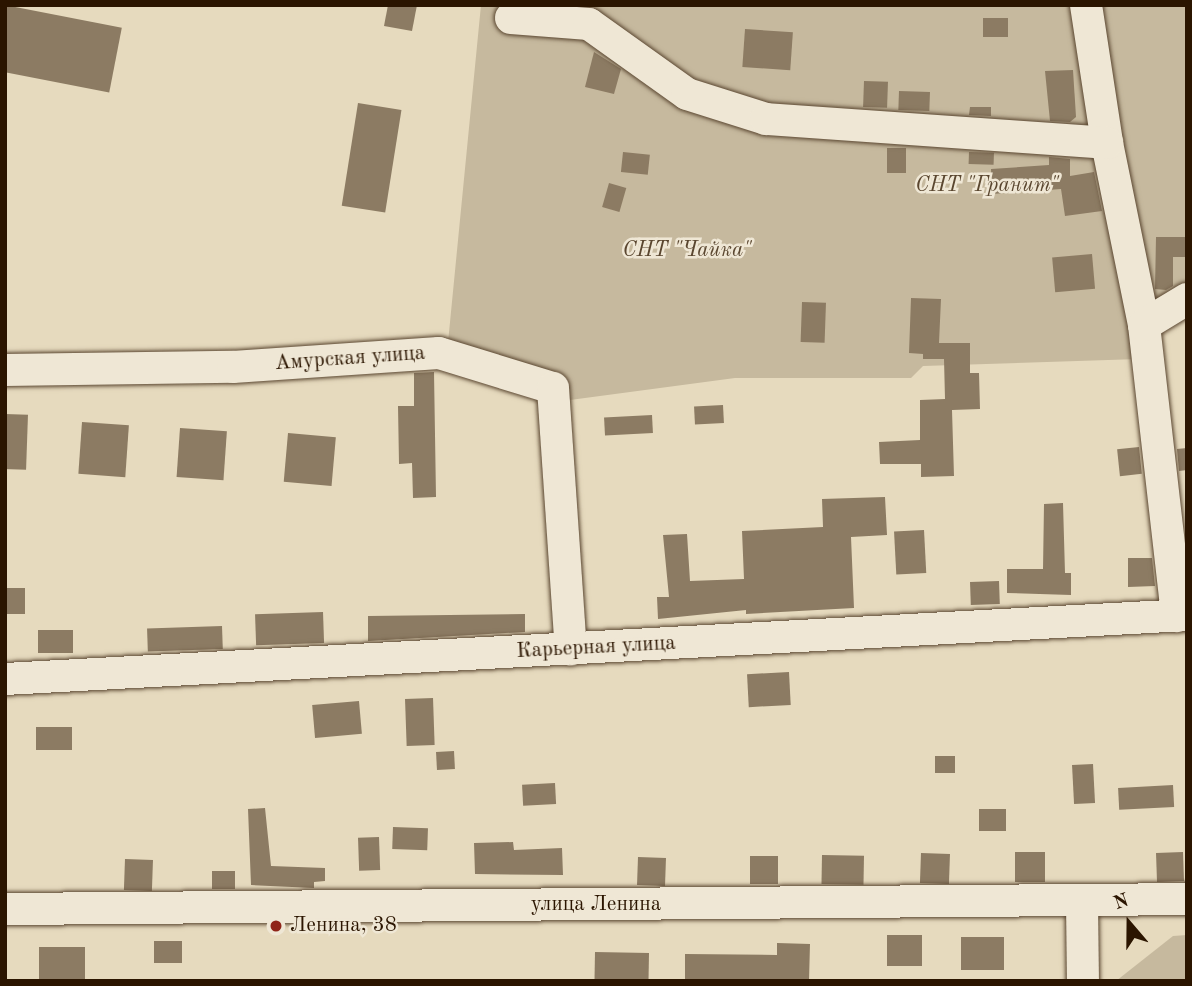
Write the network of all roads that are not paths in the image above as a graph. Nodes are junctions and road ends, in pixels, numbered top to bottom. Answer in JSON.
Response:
{"nodes":[{"id":1,"x":1086,"y":5,"type":"edge"},
{"id":2,"x":511,"y":18,"type":"dead end"},
{"id":3,"x":1107,"y":143,"type":"junction"},
{"id":4,"x":1187,"y":299,"type":"edge"},
{"id":5,"x":1144,"y":325,"type":"junction"},
{"id":6,"x":5,"y":370,"type":"edge"},
{"id":7,"x":1182,"y":616,"type":"edge"},
{"id":8,"x":571,"y":649,"type":"junction"},
{"id":9,"x":5,"y":679,"type":"edge"},
{"id":10,"x":1187,"y":899,"type":"edge"},
{"id":11,"x":1082,"y":902,"type":"junction"},
{"id":12,"x":5,"y":909,"type":"edge"},
{"id":13,"x":1083,"y":981,"type":"edge"}],
"edges":[{"from":1,"to":3,"type":"street"},
{"from":2,"to":3,"type":"street"},
{"from":3,"to":5,"type":"street"},
{"from":4,"to":5,"type":"street"},
{"from":5,"to":7,"type":"street"},
{"from":6,"to":8,"type":"street","name":"Амурская улица"},
{"from":7,"to":8,"type":"street","name":"Карьерная улица"},
{"from":8,"to":9,"type":"street","name":"Карьерная улица"},
{"from":10,"to":11,"type":"street","name":"улица Ленина"},
{"from":11,"to":12,"type":"street","name":"улица Ленина"},
{"from":11,"to":13,"type":"street"}]}
